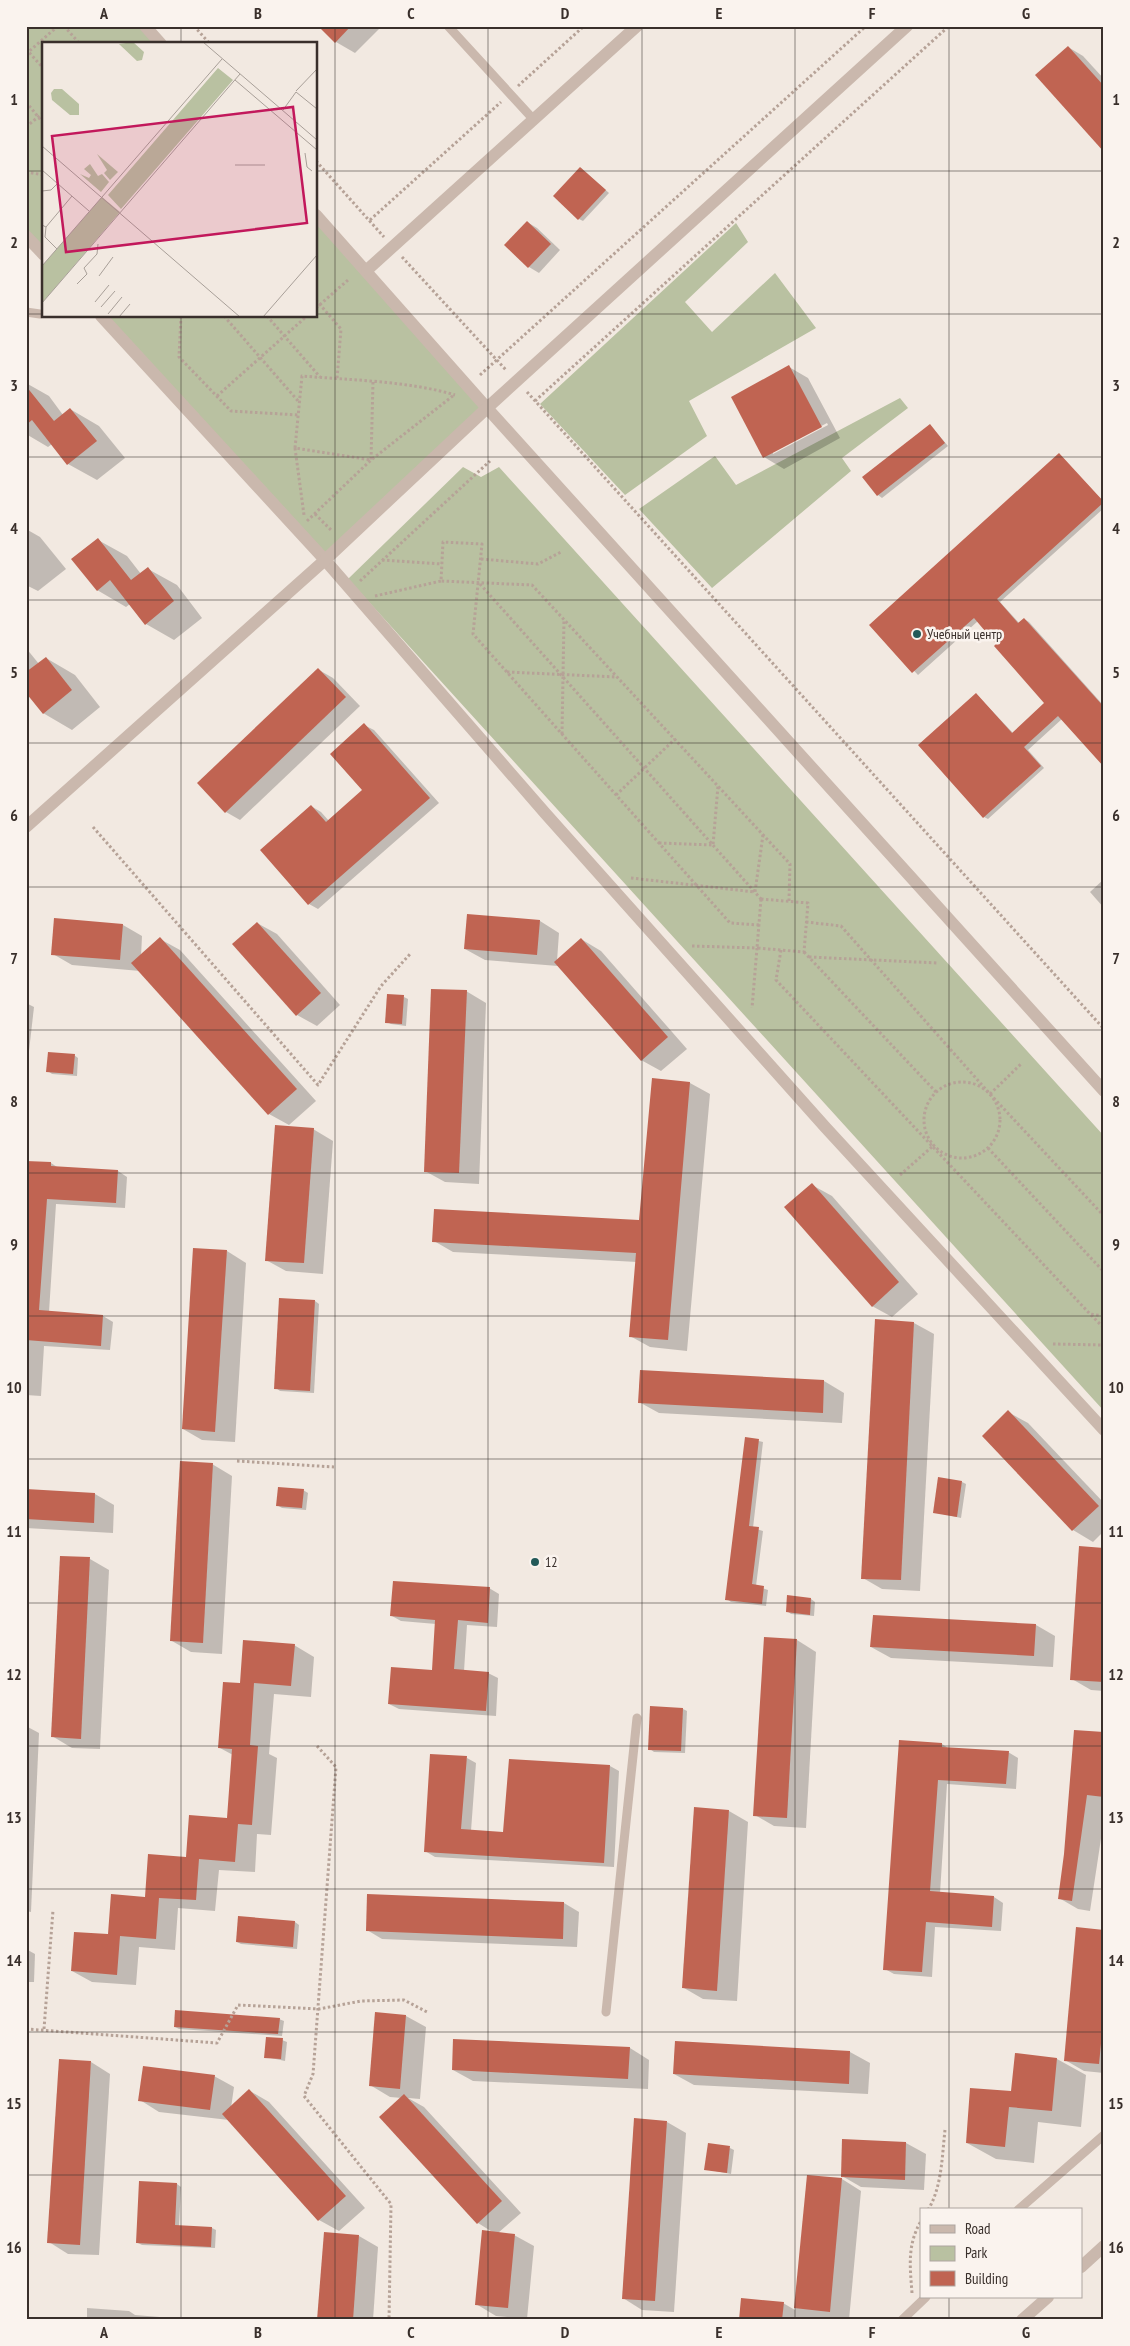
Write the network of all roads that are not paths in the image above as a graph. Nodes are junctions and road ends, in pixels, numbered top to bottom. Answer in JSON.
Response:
{"nodes":[{"id":1,"x":145,"y":26,"type":"edge"},
{"id":2,"x":448,"y":26,"type":"edge"},
{"id":3,"x":637,"y":26,"type":"edge"},
{"id":4,"x":907,"y":26,"type":"edge"},
{"id":5,"x":159,"y":42,"type":"edge"},
{"id":6,"x":534,"y":120,"type":"junction"},
{"id":7,"x":318,"y":217,"type":"edge"},
{"id":8,"x":26,"y":236,"type":"edge"},
{"id":9,"x":42,"y":253,"type":"edge"},
{"id":10,"x":367,"y":270,"type":"junction"},
{"id":11,"x":26,"y":312,"type":"edge"},
{"id":12,"x":40,"y":314,"type":"dead end"},
{"id":13,"x":102,"y":318,"type":"edge"},
{"id":14,"x":487,"y":408,"type":"junction"},
{"id":15,"x":325,"y":560,"type":"junction"},
{"id":16,"x":26,"y":827,"type":"edge"},
{"id":17,"x":1104,"y":1091,"type":"edge"},
{"id":18,"x":1104,"y":1430,"type":"edge"},
{"id":19,"x":637,"y":1718,"type":"dead end"},
{"id":20,"x":606,"y":2012,"type":"dead end"},
{"id":21,"x":1104,"y":2135,"type":"edge"},
{"id":22,"x":1020,"y":2208,"type":"edge"},
{"id":23,"x":1104,"y":2246,"type":"edge"},
{"id":24,"x":1082,"y":2266,"type":"edge"},
{"id":25,"x":925,"y":2298,"type":"edge"},
{"id":26,"x":1047,"y":2298,"type":"edge"},
{"id":27,"x":902,"y":2320,"type":"edge"},
{"id":28,"x":1022,"y":2320,"type":"edge"}],
"edges":[{"from":1,"to":5,"type":"street"},
{"from":2,"to":6,"type":"lane"},
{"from":3,"to":6,"type":"street"},
{"from":4,"to":14,"type":"street"},
{"from":6,"to":10,"type":"street"},
{"from":7,"to":10,"type":"street"},
{"from":8,"to":9,"type":"street"},
{"from":10,"to":14,"type":"street"},
{"from":11,"to":12,"type":"lane"},
{"from":13,"to":15,"type":"street"},
{"from":14,"to":15,"type":"street"},
{"from":14,"to":17,"type":"street"},
{"from":15,"to":16,"type":"street"},
{"from":15,"to":18,"type":"street"},
{"from":19,"to":20,"type":"lane"},
{"from":21,"to":22,"type":"lane"},
{"from":23,"to":24,"type":"street"},
{"from":25,"to":27,"type":"lane"},
{"from":26,"to":28,"type":"street"}]}
